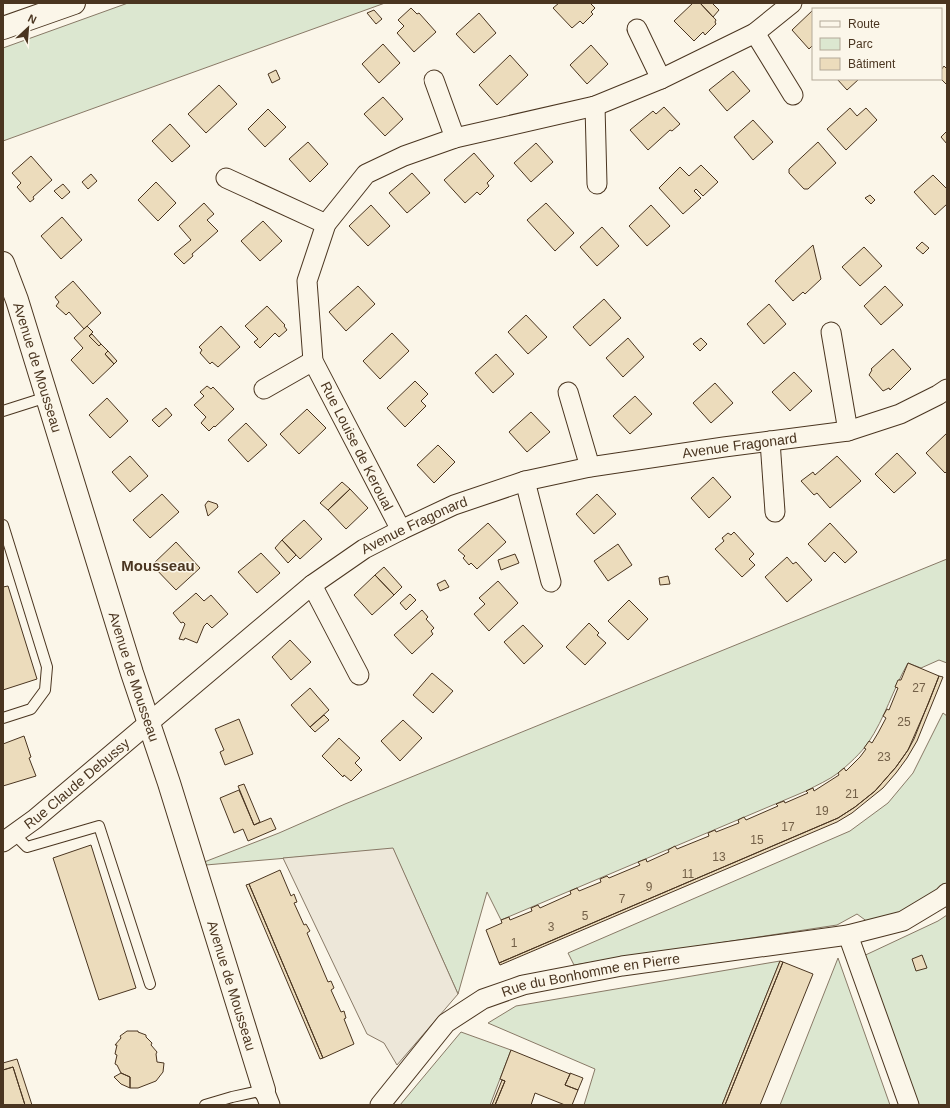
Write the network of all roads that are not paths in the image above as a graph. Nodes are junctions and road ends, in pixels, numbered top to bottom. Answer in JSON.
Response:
{"nodes":[{"id":1,"x":74,"y":3,"type":"edge"},
{"id":2,"x":792,"y":3,"type":"edge"},
{"id":3,"x":3,"y":28,"type":"edge"},
{"id":4,"x":637,"y":29,"type":"dead end"},
{"id":5,"x":755,"y":33,"type":"junction"},
{"id":6,"x":661,"y":79,"type":"junction"},
{"id":7,"x":434,"y":80,"type":"dead end"},
{"id":8,"x":793,"y":95,"type":"dead end"},
{"id":9,"x":595,"y":106,"type":"junction"},
{"id":10,"x":455,"y":138,"type":"junction"},
{"id":11,"x":226,"y":178,"type":"dead end"},
{"id":12,"x":597,"y":184,"type":"dead end"},
{"id":13,"x":326,"y":224,"type":"junction"},
{"id":14,"x":3,"y":263,"type":"edge"},
{"id":15,"x":831,"y":332,"type":"dead end"},
{"id":16,"x":313,"y":361,"type":"junction"},
{"id":17,"x":264,"y":389,"type":"dead end"},
{"id":18,"x":947,"y":389,"type":"edge"},
{"id":19,"x":568,"y":392,"type":"dead end"},
{"id":20,"x":47,"y":397,"type":"junction"},
{"id":21,"x":3,"y":411,"type":"edge"},
{"id":22,"x":848,"y":431,"type":"junction"},
{"id":23,"x":770,"y":441,"type":"junction"},
{"id":24,"x":590,"y":467,"type":"junction"},
{"id":25,"x":525,"y":481,"type":"junction"},
{"id":26,"x":775,"y":512,"type":"dead end"},
{"id":27,"x":3,"y":525,"type":"edge"},
{"id":28,"x":401,"y":530,"type":"junction"},
{"id":29,"x":552,"y":582,"type":"dead end"},
{"id":30,"x":312,"y":585,"type":"junction"},
{"id":31,"x":359,"y":675,"type":"dead end"},
{"id":32,"x":3,"y":718,"type":"edge"},
{"id":33,"x":148,"y":723,"type":"junction"},
{"id":34,"x":9,"y":838,"type":"edge"},
{"id":35,"x":947,"y":893,"type":"edge"},
{"id":36,"x":848,"y":935,"type":"junction"},
{"id":37,"x":150,"y":984,"type":"dead end"},
{"id":38,"x":266,"y":1100,"type":"edge"},
{"id":39,"x":204,"y":1105,"type":"edge"},
{"id":40,"x":380,"y":1105,"type":"edge"},
{"id":41,"x":909,"y":1105,"type":"edge"}],
"edges":[{"from":1,"to":3,"type":"street"},
{"from":2,"to":5,"type":"street","name":"Rue Louise de Keroual"},
{"from":4,"to":6,"type":"street"},
{"from":5,"to":6,"type":"street","name":"Rue Louise de Keroual"},
{"from":5,"to":8,"type":"street"},
{"from":6,"to":9,"type":"street","name":"Rue Louise de Keroual"},
{"from":7,"to":10,"type":"street"},
{"from":9,"to":10,"type":"street","name":"Rue Louise de Keroual"},
{"from":9,"to":12,"type":"street"},
{"from":10,"to":13,"type":"street","name":"Rue Louise de Keroual"},
{"from":11,"to":13,"type":"street"},
{"from":13,"to":16,"type":"street","name":"Rue Louise de Keroual"},
{"from":14,"to":20,"type":"street","name":"Avenue de Mousseau"},
{"from":15,"to":22,"type":"street"},
{"from":16,"to":17,"type":"street"},
{"from":16,"to":28,"type":"street","name":"Rue Louise de Keroual"},
{"from":18,"to":22,"type":"street","name":"Avenue Fragonard"},
{"from":19,"to":24,"type":"street"},
{"from":20,"to":21,"type":"lane"},
{"from":20,"to":33,"type":"street","name":"Avenue de Mousseau"},
{"from":22,"to":23,"type":"street","name":"Avenue Fragonard"},
{"from":23,"to":24,"type":"street","name":"Avenue Fragonard"},
{"from":23,"to":26,"type":"street"},
{"from":24,"to":25,"type":"street","name":"Avenue Fragonard"},
{"from":25,"to":28,"type":"street","name":"Avenue Fragonard"},
{"from":25,"to":29,"type":"street"},
{"from":27,"to":32,"type":"lane"},
{"from":28,"to":30,"type":"street","name":"Avenue Fragonard"},
{"from":30,"to":31,"type":"street"},
{"from":30,"to":33,"type":"street","name":"Avenue Fragonard"},
{"from":33,"to":34,"type":"street","name":"Rue Claude Debussy"},
{"from":33,"to":38,"type":"street","name":"Avenue de Mousseau"},
{"from":34,"to":37,"type":"lane"},
{"from":35,"to":36,"type":"street","name":"Rue du Bonhomme en Pierre"},
{"from":36,"to":40,"type":"street","name":"Rue du Bonhomme en Pierre"},
{"from":36,"to":41,"type":"street"},
{"from":38,"to":39,"type":"lane"}]}
